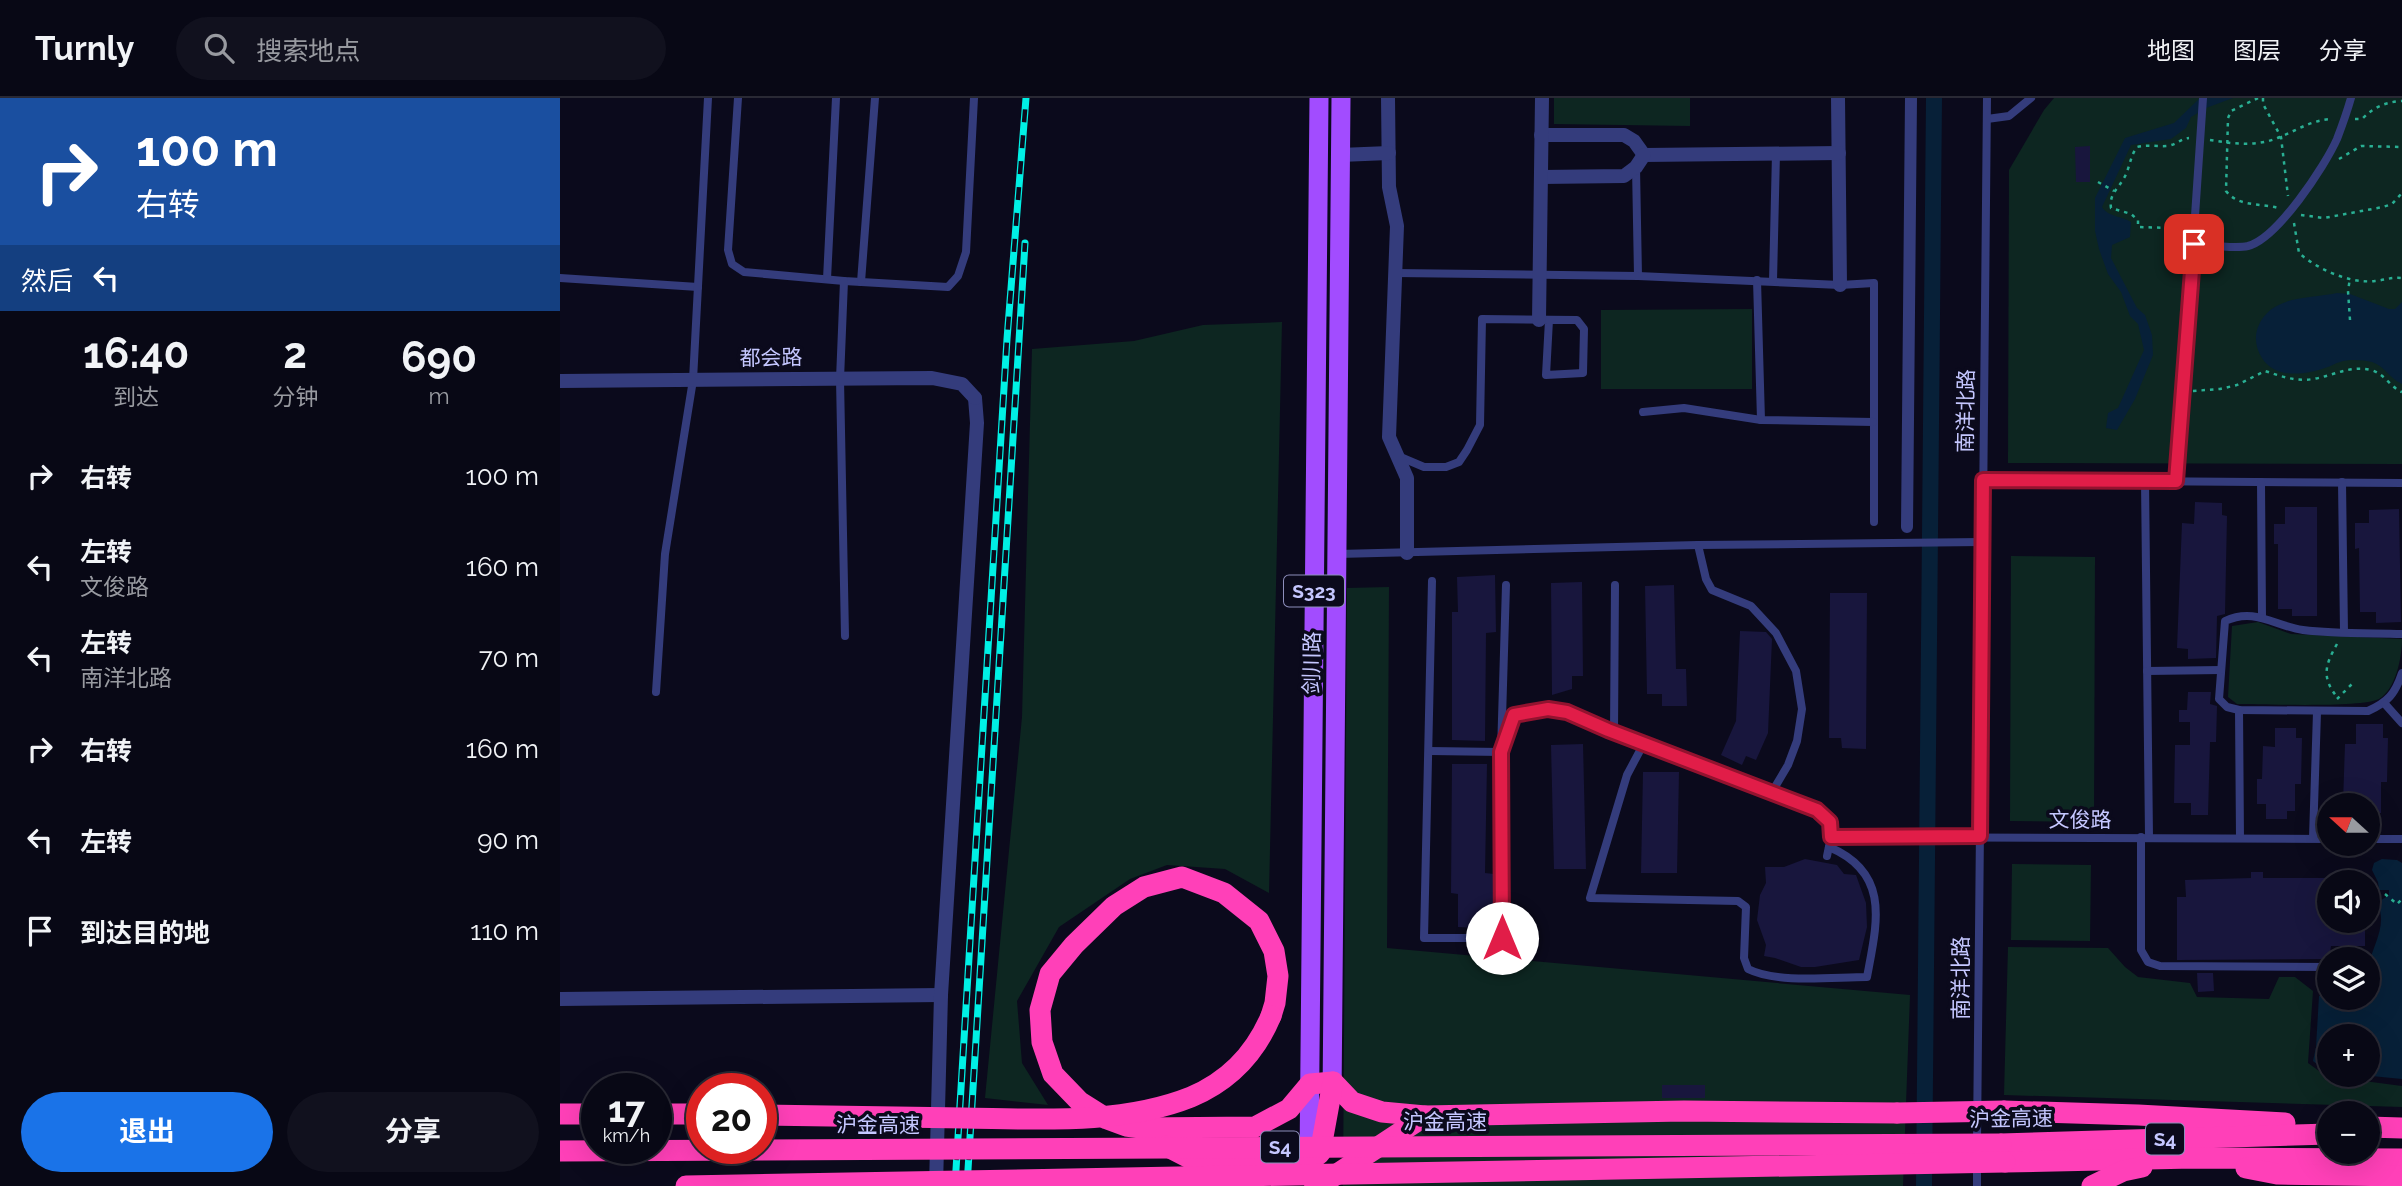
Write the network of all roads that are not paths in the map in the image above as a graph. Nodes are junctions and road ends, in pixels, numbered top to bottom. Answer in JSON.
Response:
{"nodes":[{"id":1,"x":708,"y":98,"type":"edge"},
{"id":2,"x":738,"y":98,"type":"edge"},
{"id":3,"x":836,"y":98,"type":"edge"},
{"id":4,"x":874,"y":98,"type":"edge"},
{"id":5,"x":974,"y":98,"type":"edge"},
{"id":6,"x":1319,"y":98,"type":"edge"},
{"id":7,"x":1340,"y":98,"type":"edge"},
{"id":8,"x":1388,"y":98,"type":"edge"},
{"id":9,"x":1542,"y":98,"type":"edge"},
{"id":10,"x":1838,"y":98,"type":"edge"},
{"id":11,"x":1911,"y":98,"type":"edge"},
{"id":12,"x":1987,"y":98,"type":"edge"},
{"id":13,"x":2031,"y":98,"type":"edge"},
{"id":14,"x":2203,"y":98,"type":"edge"},
{"id":15,"x":2351,"y":98,"type":"edge"},
{"id":16,"x":1987,"y":118,"type":"junction"},
{"id":17,"x":1541,"y":135,"type":"junction"},
{"id":18,"x":1389,"y":153,"type":"junction"},
{"id":19,"x":1776,"y":153,"type":"junction"},
{"id":20,"x":1839,"y":153,"type":"junction"},
{"id":21,"x":1340,"y":155,"type":"junction"},
{"id":22,"x":1640,"y":161,"type":"junction"},
{"id":23,"x":1541,"y":177,"type":"junction"},
{"id":24,"x":2194,"y":244,"type":"junction"},
{"id":25,"x":1395,"y":273,"type":"junction"},
{"id":26,"x":1540,"y":274,"type":"junction"},
{"id":27,"x":1638,"y":276,"type":"junction"},
{"id":28,"x":560,"y":278,"type":"edge"},
{"id":29,"x":827,"y":279,"type":"junction"},
{"id":30,"x":1757,"y":279,"type":"junction"},
{"id":31,"x":844,"y":281,"type":"junction"},
{"id":32,"x":1773,"y":281,"type":"junction"},
{"id":33,"x":861,"y":282,"type":"junction"},
{"id":34,"x":1840,"y":285,"type":"junction"},
{"id":35,"x":698,"y":287,"type":"junction"},
{"id":36,"x":1544,"y":320,"type":"junction"},
{"id":37,"x":840,"y":379,"type":"junction"},
{"id":38,"x":693,"y":380,"type":"junction"},
{"id":39,"x":560,"y":381,"type":"edge"},
{"id":40,"x":1643,"y":412,"type":"dead end"},
{"id":41,"x":1761,"y":420,"type":"junction"},
{"id":42,"x":1872,"y":422,"type":"junction"},
{"id":43,"x":1398,"y":456,"type":"junction"},
{"id":44,"x":1983,"y":480,"type":"junction"},
{"id":45,"x":2145,"y":481,"type":"junction"},
{"id":46,"x":2176,"y":481,"type":"junction"},
{"id":47,"x":2261,"y":482,"type":"junction"},
{"id":48,"x":2342,"y":482,"type":"junction"},
{"id":49,"x":2402,"y":483,"type":"edge"},
{"id":50,"x":1874,"y":522,"type":"dead end"},
{"id":51,"x":1907,"y":527,"type":"dead end"},
{"id":52,"x":1982,"y":542,"type":"junction"},
{"id":53,"x":1698,"y":545,"type":"junction"},
{"id":54,"x":1407,"y":552,"type":"junction"},
{"id":55,"x":1336,"y":554,"type":"junction"},
{"id":56,"x":1315,"y":555,"type":"junction"},
{"id":57,"x":1432,"y":581,"type":"dead end"},
{"id":58,"x":1506,"y":585,"type":"dead end"},
{"id":59,"x":1615,"y":585,"type":"dead end"},
{"id":60,"x":2262,"y":617,"type":"junction"},
{"id":61,"x":2344,"y":632,"type":"junction"},
{"id":62,"x":2402,"y":634,"type":"edge"},
{"id":63,"x":845,"y":636,"type":"dead end"},
{"id":64,"x":2221,"y":670,"type":"junction"},
{"id":65,"x":2147,"y":671,"type":"junction"},
{"id":66,"x":2402,"y":673,"type":"edge"},
{"id":67,"x":656,"y":692,"type":"dead end"},
{"id":68,"x":2385,"y":704,"type":"junction"},
{"id":69,"x":2239,"y":710,"type":"junction"},
{"id":70,"x":2321,"y":712,"type":"junction"},
{"id":71,"x":2402,"y":723,"type":"edge"},
{"id":72,"x":1615,"y":732,"type":"junction"},
{"id":73,"x":1644,"y":743,"type":"junction"},
{"id":74,"x":1430,"y":751,"type":"junction"},
{"id":75,"x":1501,"y":752,"type":"junction"},
{"id":76,"x":1772,"y":792,"type":"junction"},
{"id":77,"x":1980,"y":836,"type":"junction"},
{"id":78,"x":1831,"y":837,"type":"junction"},
{"id":79,"x":2145,"y":837,"type":"junction"},
{"id":80,"x":2240,"y":838,"type":"junction"},
{"id":81,"x":2313,"y":838,"type":"junction"},
{"id":82,"x":2317,"y":838,"type":"edge"},
{"id":83,"x":2380,"y":839,"type":"edge"},
{"id":84,"x":2402,"y":839,"type":"edge"},
{"id":85,"x":2317,"y":967,"type":"edge"},
{"id":86,"x":941,"y":995,"type":"junction"},
{"id":87,"x":560,"y":999,"type":"edge"},
{"id":88,"x":1333,"y":1082,"type":"junction"},
{"id":89,"x":1310,"y":1084,"type":"junction"},
{"id":90,"x":581,"y":1114,"type":"edge"},
{"id":91,"x":560,"y":1115,"type":"edge"},
{"id":92,"x":777,"y":1115,"type":"edge"},
{"id":93,"x":1102,"y":1116,"type":"edge"},
{"id":94,"x":1102,"y":1116,"type":"edge"},
{"id":95,"x":1102,"y":1116,"type":"edge"},
{"id":96,"x":1102,"y":1116,"type":"edge"},
{"id":97,"x":1425,"y":1116,"type":"junction"},
{"id":98,"x":2317,"y":1124,"type":"edge"},
{"id":99,"x":1142,"y":1128,"type":"junction"},
{"id":100,"x":2380,"y":1128,"type":"edge"},
{"id":101,"x":2402,"y":1130,"type":"edge"},
{"id":102,"x":2380,"y":1132,"type":"edge"},
{"id":103,"x":2317,"y":1135,"type":"edge"},
{"id":104,"x":560,"y":1151,"type":"edge"},
{"id":105,"x":2003,"y":1153,"type":"junction"},
{"id":106,"x":2193,"y":1158,"type":"junction"},
{"id":107,"x":2402,"y":1159,"type":"edge"},
{"id":108,"x":1320,"y":1174,"type":"edge"},
{"id":109,"x":2402,"y":1176,"type":"edge"},
{"id":110,"x":686,"y":1186,"type":"edge"},
{"id":111,"x":936,"y":1186,"type":"edge"},
{"id":112,"x":1143,"y":1186,"type":"edge"},
{"id":113,"x":1370,"y":1186,"type":"edge"},
{"id":114,"x":1977,"y":1186,"type":"edge"},
{"id":115,"x":2092,"y":1186,"type":"edge"}],
"edges":[{"from":1,"to":35,"type":"lane"},
{"from":2,"to":29,"type":"lane"},
{"from":3,"to":29,"type":"lane"},
{"from":4,"to":33,"type":"lane"},
{"from":5,"to":33,"type":"lane"},
{"from":6,"to":56,"type":"main road","name":"剑川路","number":"S323"},
{"from":7,"to":21,"type":"main road","name":"剑川路"},
{"from":8,"to":18,"type":"street"},
{"from":9,"to":17,"type":"street"},
{"from":10,"to":20,"type":"street"},
{"from":11,"to":51,"type":"street"},
{"from":12,"to":16,"type":"lane","name":"南洋北路"},
{"from":13,"to":16,"type":"lane"},
{"from":14,"to":24,"type":"lane"},
{"from":15,"to":24,"type":"lane"},
{"from":16,"to":44,"type":"lane","name":"南洋北路"},
{"from":17,"to":22,"type":"street"},
{"from":17,"to":23,"type":"street"},
{"from":18,"to":21,"type":"street"},
{"from":18,"to":25,"type":"street"},
{"from":19,"to":20,"type":"street"},
{"from":19,"to":22,"type":"street"},
{"from":19,"to":32,"type":"lane"},
{"from":20,"to":34,"type":"street"},
{"from":21,"to":55,"type":"main road","name":"剑川路"},
{"from":22,"to":23,"type":"street"},
{"from":22,"to":27,"type":"lane"},
{"from":23,"to":26,"type":"street"},
{"from":24,"to":46,"type":"lane"},
{"from":25,"to":26,"type":"lane"},
{"from":25,"to":43,"type":"street"},
{"from":26,"to":27,"type":"lane"},
{"from":26,"to":36,"type":"street"},
{"from":27,"to":30,"type":"lane"},
{"from":28,"to":35,"type":"lane"},
{"from":29,"to":31,"type":"lane"},
{"from":30,"to":32,"type":"lane"},
{"from":30,"to":41,"type":"lane"},
{"from":31,"to":33,"type":"lane"},
{"from":31,"to":37,"type":"lane"},
{"from":32,"to":34,"type":"lane"},
{"from":34,"to":42,"type":"lane"},
{"from":35,"to":38,"type":"lane"},
{"from":36,"to":36,"type":"lane"},
{"from":36,"to":43,"type":"lane"},
{"from":37,"to":38,"type":"street","name":"都会路"},
{"from":37,"to":63,"type":"lane"},
{"from":37,"to":86,"type":"street","name":"都会路"},
{"from":38,"to":39,"type":"street","name":"都会路"},
{"from":38,"to":67,"type":"lane"},
{"from":40,"to":41,"type":"lane"},
{"from":41,"to":42,"type":"lane"},
{"from":42,"to":50,"type":"lane"},
{"from":43,"to":54,"type":"street"},
{"from":44,"to":45,"type":"lane"},
{"from":44,"to":52,"type":"lane","name":"南洋北路"},
{"from":45,"to":46,"type":"lane"},
{"from":45,"to":65,"type":"lane"},
{"from":46,"to":47,"type":"lane"},
{"from":47,"to":48,"type":"lane"},
{"from":47,"to":60,"type":"lane"},
{"from":48,"to":49,"type":"lane"},
{"from":48,"to":61,"type":"lane"},
{"from":52,"to":53,"type":"lane"},
{"from":52,"to":77,"type":"lane","name":"南洋北路"},
{"from":53,"to":54,"type":"lane"},
{"from":53,"to":76,"type":"lane"},
{"from":54,"to":55,"type":"lane"},
{"from":55,"to":56,"type":"lane"},
{"from":55,"to":88,"type":"main road","name":"剑川路"},
{"from":56,"to":89,"type":"main road","name":"剑川路","number":"S323"},
{"from":57,"to":74,"type":"lane"},
{"from":58,"to":75,"type":"lane"},
{"from":59,"to":72,"type":"lane"},
{"from":60,"to":61,"type":"lane"},
{"from":60,"to":64,"type":"lane"},
{"from":61,"to":62,"type":"lane"},
{"from":64,"to":65,"type":"lane"},
{"from":64,"to":69,"type":"lane"},
{"from":65,"to":79,"type":"lane"},
{"from":66,"to":68,"type":"lane"},
{"from":68,"to":70,"type":"lane"},
{"from":68,"to":71,"type":"lane"},
{"from":69,"to":70,"type":"lane"},
{"from":69,"to":80,"type":"lane"},
{"from":70,"to":81,"type":"lane"},
{"from":72,"to":73,"type":"lane"},
{"from":72,"to":75,"type":"lane"},
{"from":73,"to":76,"type":"lane"},
{"from":73,"to":78,"type":"lane"},
{"from":74,"to":75,"type":"lane"},
{"from":74,"to":75,"type":"lane"},
{"from":76,"to":78,"type":"lane"},
{"from":77,"to":78,"type":"lane","name":"文俊路"},
{"from":77,"to":79,"type":"lane","name":"文俊路"},
{"from":77,"to":114,"type":"lane","name":"南洋北路"},
{"from":79,"to":80,"type":"lane","name":"文俊路"},
{"from":79,"to":85,"type":"lane"},
{"from":80,"to":81,"type":"lane","name":"文俊路"},
{"from":81,"to":82,"type":"lane","name":"文俊路"},
{"from":83,"to":84,"type":"lane"},
{"from":86,"to":87,"type":"street"},
{"from":86,"to":111,"type":"street"},
{"from":88,"to":89,"type":"highway"},
{"from":88,"to":97,"type":"highway"},
{"from":88,"to":108,"type":"highway"},
{"from":89,"to":99,"type":"highway"},
{"from":89,"to":108,"type":"highway"},
{"from":90,"to":91,"type":"highway"},
{"from":92,"to":93,"type":"highway","bridge":true},
{"from":94,"to":95,"type":"highway","bridge":true},
{"from":96,"to":99,"type":"highway","bridge":true},
{"from":97,"to":98,"type":"highway","bridge":true},
{"from":97,"to":108,"type":"highway"},
{"from":99,"to":108,"type":"highway"},
{"from":100,"to":101,"type":"highway"},
{"from":101,"to":102,"type":"highway"},
{"from":103,"to":105,"type":"highway","name":"沪金高速","number":"S4"},
{"from":104,"to":105,"type":"highway","name":"沪金高速","number":"S4","bridge":true},
{"from":105,"to":106,"type":"highway","name":"沪金高速","number":"S4"},
{"from":105,"to":110,"type":"highway","name":"沪金高速","number":"S4","bridge":true},
{"from":106,"to":107,"type":"highway","name":"沪金高速","number":"S4"},
{"from":106,"to":109,"type":"highway","name":"沪金高速","number":"S4"},
{"from":106,"to":115,"type":"highway"},
{"from":108,"to":112,"type":"highway"},
{"from":108,"to":113,"type":"highway"}]}
